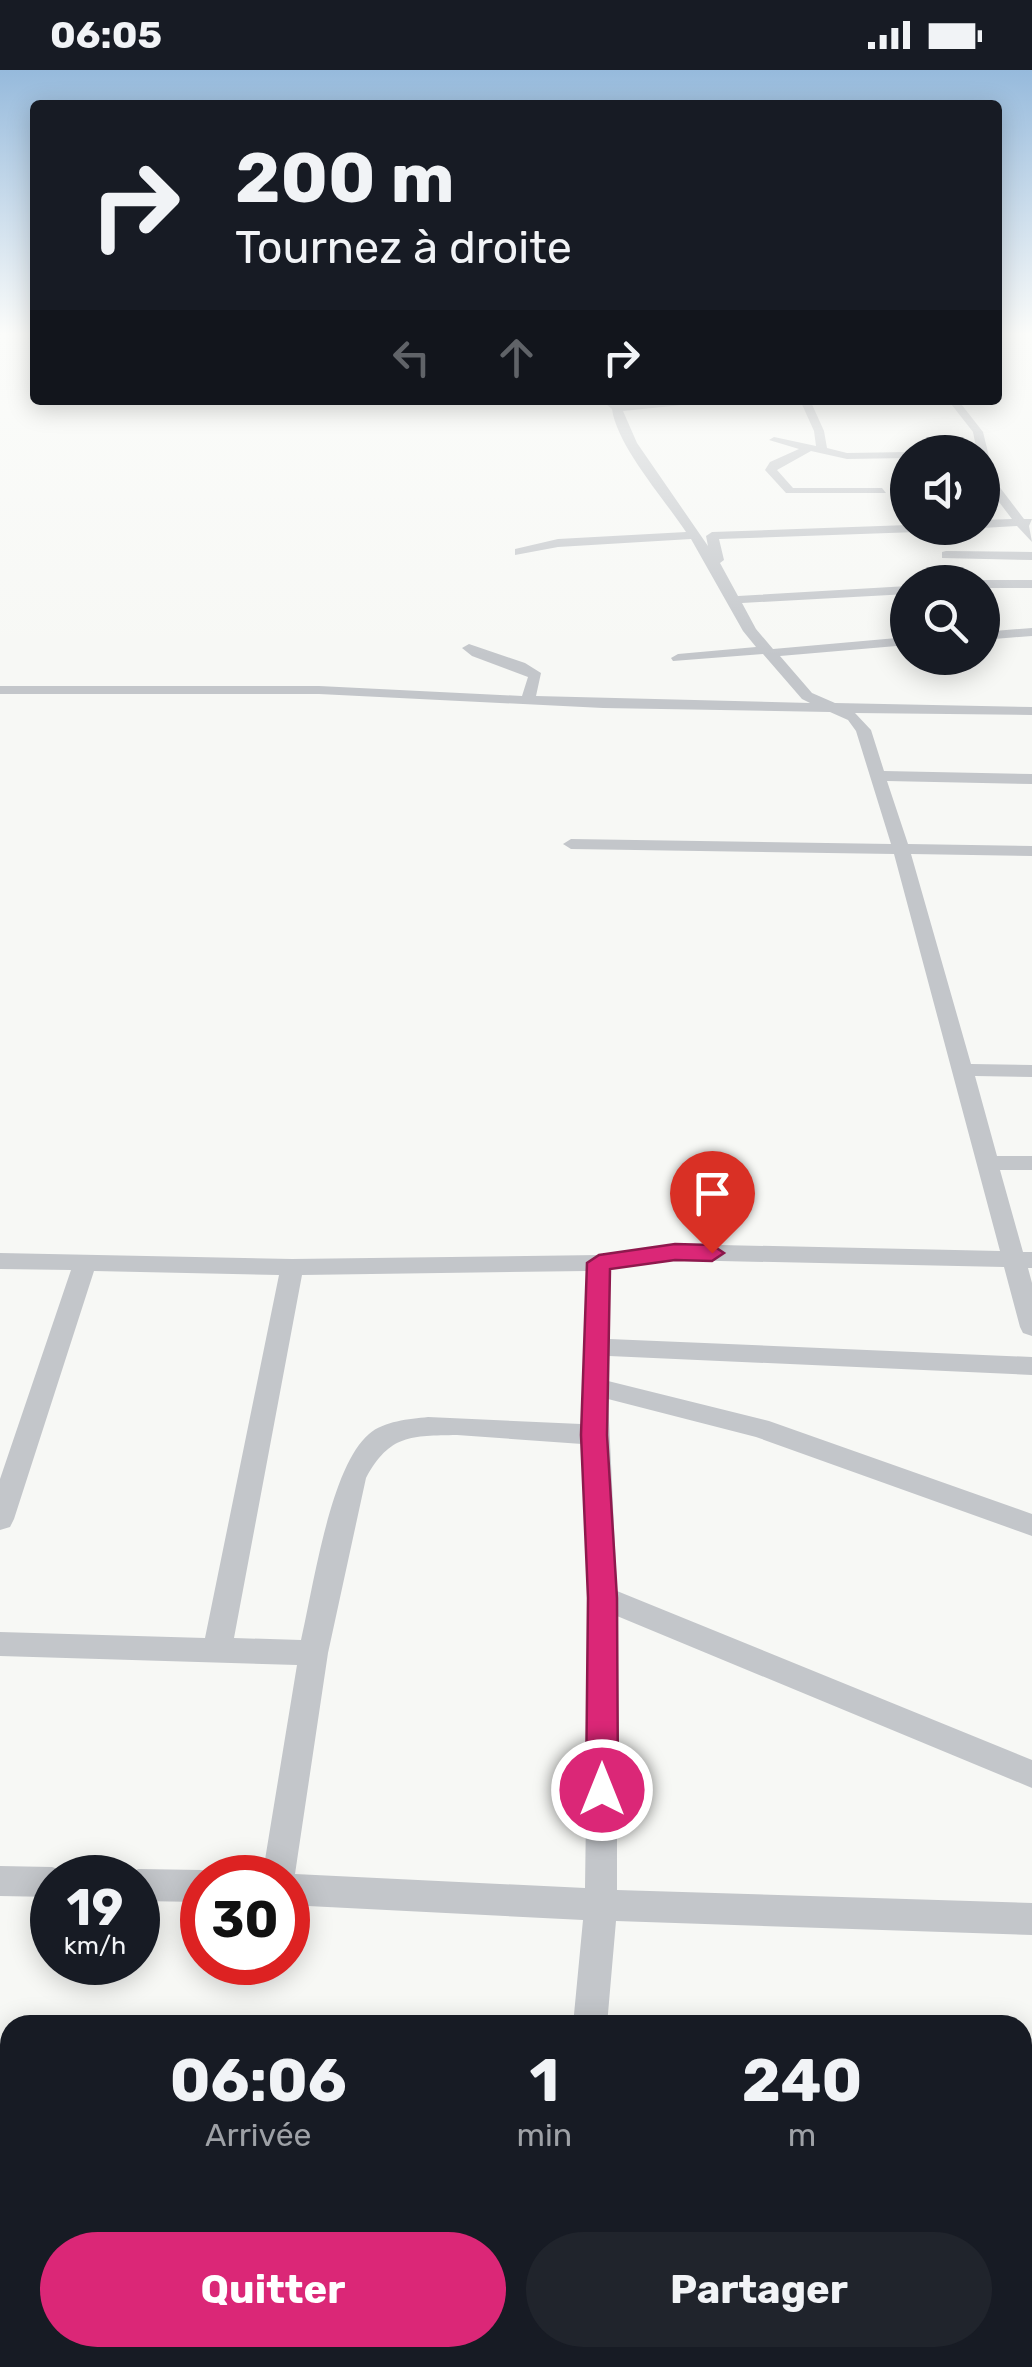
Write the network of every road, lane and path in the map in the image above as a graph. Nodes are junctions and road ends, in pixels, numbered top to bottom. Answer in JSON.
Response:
{"nodes":[{"id":1,"x":631,"y":441,"type":"edge"},
{"id":2,"x":780,"y":441,"type":"edge"},
{"id":3,"x":817,"y":441,"type":"edge"},
{"id":4,"x":816,"y":449,"type":"junction"},
{"id":5,"x":890,"y":455,"type":"edge"},
{"id":6,"x":866,"y":456,"type":"junction"},
{"id":7,"x":1000,"y":493,"type":"edge"},
{"id":8,"x":1026,"y":522,"type":"edge"},
{"id":9,"x":1000,"y":523,"type":"edge"},
{"id":10,"x":890,"y":529,"type":"edge"},
{"id":11,"x":690,"y":531,"type":"junction"},
{"id":12,"x":712,"y":536,"type":"junction"},
{"id":13,"x":1032,"y":538,"type":"edge"},
{"id":14,"x":519,"y":552,"type":"dead end"},
{"id":15,"x":946,"y":555,"type":"dead end"},
{"id":16,"x":1032,"y":556,"type":"edge"},
{"id":17,"x":715,"y":564,"type":"junction"},
{"id":18,"x":1000,"y":584,"type":"edge"},
{"id":19,"x":1032,"y":584,"type":"edge"},
{"id":20,"x":890,"y":591,"type":"edge"},
{"id":21,"x":734,"y":600,"type":"junction"},
{"id":22,"x":1032,"y":632,"type":"edge"},
{"id":23,"x":1000,"y":635,"type":"edge"},
{"id":24,"x":890,"y":642,"type":"edge"},
{"id":25,"x":468,"y":648,"type":"dead end"},
{"id":26,"x":768,"y":652,"type":"junction"},
{"id":27,"x":678,"y":658,"type":"dead end"},
{"id":28,"x":0,"y":690,"type":"edge"},
{"id":29,"x":527,"y":701,"type":"junction"},
{"id":30,"x":838,"y":710,"type":"junction"},
{"id":31,"x":1032,"y":711,"type":"edge"},
{"id":32,"x":878,"y":776,"type":"junction"},
{"id":33,"x":1032,"y":780,"type":"edge"},
{"id":34,"x":571,"y":844,"type":"dead end"},
{"id":35,"x":898,"y":849,"type":"junction"},
{"id":36,"x":1032,"y":852,"type":"edge"},
{"id":37,"x":962,"y":1070,"type":"junction"},
{"id":38,"x":1032,"y":1071,"type":"edge"},
{"id":39,"x":987,"y":1163,"type":"junction"},
{"id":40,"x":1032,"y":1163,"type":"edge"},
{"id":41,"x":0,"y":1260,"type":"edge"},
{"id":42,"x":1023,"y":1260,"type":"edge"},
{"id":43,"x":85,"y":1262,"type":"junction"},
{"id":44,"x":599,"y":1263,"type":"junction"},
{"id":45,"x":292,"y":1266,"type":"junction"},
{"id":46,"x":1032,"y":1327,"type":"edge"},
{"id":47,"x":598,"y":1347,"type":"junction"},
{"id":48,"x":1032,"y":1366,"type":"edge"},
{"id":49,"x":595,"y":1387,"type":"junction"},
{"id":50,"x":594,"y":1435,"type":"junction"},
{"id":51,"x":0,"y":1519,"type":"edge"},
{"id":52,"x":1032,"y":1525,"type":"edge"},
{"id":53,"x":603,"y":1598,"type":"junction"},
{"id":54,"x":0,"y":1644,"type":"edge"},
{"id":55,"x":217,"y":1650,"type":"junction"},
{"id":56,"x":313,"y":1653,"type":"junction"},
{"id":57,"x":1032,"y":1774,"type":"edge"},
{"id":58,"x":282,"y":1855,"type":"edge"},
{"id":59,"x":0,"y":1881,"type":"edge"},
{"id":60,"x":30,"y":1882,"type":"edge"},
{"id":61,"x":310,"y":1890,"type":"edge"},
{"id":62,"x":602,"y":1905,"type":"junction"},
{"id":63,"x":1032,"y":1918,"type":"edge"},
{"id":64,"x":591,"y":2015,"type":"edge"}],
"edges":[{"from":1,"to":11,"type":"street"},
{"from":2,"to":4,"type":"street"},
{"from":3,"to":4,"type":"street"},
{"from":4,"to":6,"type":"street"},
{"from":4,"to":6,"type":"street"},
{"from":5,"to":6,"type":"street"},
{"from":7,"to":8,"type":"street"},
{"from":8,"to":9,"type":"street"},
{"from":8,"to":13,"type":"street"},
{"from":10,"to":12,"type":"street"},
{"from":11,"to":12,"type":"street"},
{"from":11,"to":14,"type":"street"},
{"from":11,"to":17,"type":"street"},
{"from":12,"to":17,"type":"street"},
{"from":15,"to":16,"type":"street"},
{"from":17,"to":21,"type":"street"},
{"from":18,"to":19,"type":"street"},
{"from":20,"to":21,"type":"street"},
{"from":21,"to":26,"type":"street"},
{"from":22,"to":23,"type":"street"},
{"from":24,"to":26,"type":"street"},
{"from":25,"to":29,"type":"street"},
{"from":26,"to":27,"type":"street"},
{"from":26,"to":30,"type":"street"},
{"from":28,"to":29,"type":"street"},
{"from":29,"to":30,"type":"street"},
{"from":30,"to":31,"type":"street"},
{"from":30,"to":32,"type":"street"},
{"from":32,"to":33,"type":"street"},
{"from":32,"to":35,"type":"street"},
{"from":34,"to":35,"type":"street"},
{"from":35,"to":36,"type":"street"},
{"from":35,"to":37,"type":"street"},
{"from":37,"to":38,"type":"street"},
{"from":37,"to":39,"type":"street"},
{"from":39,"to":40,"type":"street"},
{"from":39,"to":42,"type":"street"},
{"from":41,"to":43,"type":"street"},
{"from":42,"to":44,"type":"street"},
{"from":42,"to":46,"type":"street"},
{"from":43,"to":45,"type":"street"},
{"from":43,"to":51,"type":"street"},
{"from":44,"to":45,"type":"street"},
{"from":44,"to":47,"type":"street"},
{"from":45,"to":55,"type":"street"},
{"from":47,"to":48,"type":"street"},
{"from":47,"to":49,"type":"street"},
{"from":49,"to":50,"type":"street"},
{"from":49,"to":52,"type":"street"},
{"from":50,"to":53,"type":"street"},
{"from":50,"to":56,"type":"street"},
{"from":53,"to":57,"type":"street"},
{"from":53,"to":62,"type":"street"},
{"from":54,"to":55,"type":"street"},
{"from":55,"to":56,"type":"street"},
{"from":56,"to":58,"type":"street"},
{"from":59,"to":60,"type":"street"},
{"from":61,"to":62,"type":"street"},
{"from":62,"to":63,"type":"street"},
{"from":62,"to":64,"type":"street"}]}
